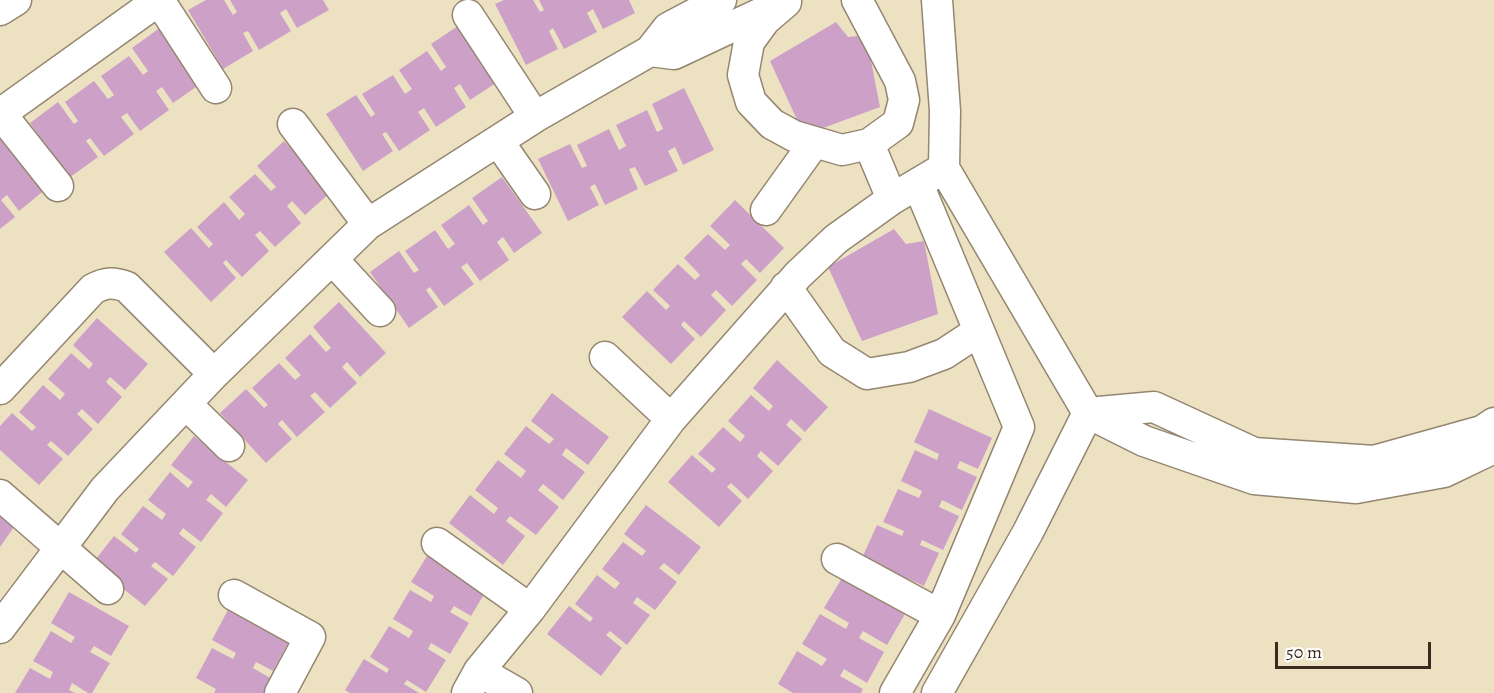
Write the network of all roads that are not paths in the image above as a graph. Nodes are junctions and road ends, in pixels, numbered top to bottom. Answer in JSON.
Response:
{"nodes":[{"id":1,"x":16,"y":0,"type":"edge"},
{"id":2,"x":721,"y":0,"type":"edge"},
{"id":3,"x":857,"y":0,"type":"edge"},
{"id":4,"x":937,"y":0,"type":"edge"},
{"id":5,"x":788,"y":1,"type":"edge"},
{"id":6,"x":0,"y":10,"type":"edge"},
{"id":7,"x":468,"y":15,"type":"dead end"},
{"id":8,"x":650,"y":51,"type":"junction"},
{"id":9,"x":216,"y":88,"type":"dead end"},
{"id":10,"x":0,"y":114,"type":"edge"},
{"id":11,"x":535,"y":117,"type":"junction"},
{"id":12,"x":293,"y":124,"type":"dead end"},
{"id":13,"x":498,"y":141,"type":"junction"},
{"id":14,"x":814,"y":143,"type":"junction"},
{"id":15,"x":869,"y":144,"type":"junction"},
{"id":16,"x":944,"y":168,"type":"junction"},
{"id":17,"x":918,"y":184,"type":"junction"},
{"id":18,"x":58,"y":186,"type":"dead end"},
{"id":19,"x":535,"y":194,"type":"dead end"},
{"id":20,"x":892,"y":199,"type":"junction"},
{"id":21,"x":766,"y":210,"type":"dead end"},
{"id":22,"x":368,"y":224,"type":"junction"},
{"id":23,"x":332,"y":259,"type":"junction"},
{"id":24,"x":786,"y":288,"type":"junction"},
{"id":25,"x":380,"y":311,"type":"dead end"},
{"id":26,"x":978,"y":331,"type":"junction"},
{"id":27,"x":605,"y":357,"type":"dead end"},
{"id":28,"x":213,"y":374,"type":"junction"},
{"id":29,"x":0,"y":389,"type":"edge"},
{"id":30,"x":186,"y":404,"type":"junction"},
{"id":31,"x":1088,"y":413,"type":"junction"},
{"id":32,"x":671,"y":419,"type":"junction"},
{"id":33,"x":1494,"y":423,"type":"edge"},
{"id":34,"x":229,"y":446,"type":"dead end"},
{"id":35,"x":1494,"y":448,"type":"edge"},
{"id":36,"x":0,"y":495,"type":"edge"},
{"id":37,"x":437,"y":543,"type":"dead end"},
{"id":38,"x":61,"y":547,"type":"junction"},
{"id":39,"x":837,"y":559,"type":"dead end"},
{"id":40,"x":108,"y":589,"type":"dead end"},
{"id":41,"x":234,"y":595,"type":"dead end"},
{"id":42,"x":530,"y":609,"type":"junction"},
{"id":43,"x":940,"y":615,"type":"junction"},
{"id":44,"x":0,"y":628,"type":"edge"},
{"id":45,"x":473,"y":682,"type":"edge"},
{"id":46,"x":280,"y":693,"type":"edge"},
{"id":47,"x":518,"y":693,"type":"edge"},
{"id":48,"x":895,"y":693,"type":"edge"},
{"id":49,"x":937,"y":693,"type":"edge"}],
"edges":[{"from":1,"to":6,"type":"street"},
{"from":2,"to":8,"type":"street"},
{"from":3,"to":15,"type":"street"},
{"from":4,"to":16,"type":"street"},
{"from":5,"to":8,"type":"street"},
{"from":5,"to":14,"type":"street"},
{"from":7,"to":11,"type":"street"},
{"from":8,"to":11,"type":"street"},
{"from":9,"to":10,"type":"street"},
{"from":10,"to":18,"type":"street"},
{"from":11,"to":13,"type":"street"},
{"from":12,"to":22,"type":"street"},
{"from":13,"to":19,"type":"street"},
{"from":13,"to":22,"type":"street"},
{"from":14,"to":15,"type":"street"},
{"from":14,"to":21,"type":"street"},
{"from":15,"to":20,"type":"street"},
{"from":16,"to":17,"type":"street"},
{"from":16,"to":31,"type":"street"},
{"from":17,"to":20,"type":"street"},
{"from":17,"to":26,"type":"street"},
{"from":20,"to":24,"type":"street"},
{"from":22,"to":23,"type":"street"},
{"from":23,"to":25,"type":"street"},
{"from":23,"to":28,"type":"street"},
{"from":24,"to":26,"type":"street"},
{"from":24,"to":32,"type":"street"},
{"from":26,"to":43,"type":"street"},
{"from":27,"to":32,"type":"street"},
{"from":28,"to":29,"type":"street"},
{"from":28,"to":30,"type":"street"},
{"from":30,"to":34,"type":"street"},
{"from":30,"to":38,"type":"street"},
{"from":31,"to":33,"type":"street"},
{"from":31,"to":35,"type":"street"},
{"from":31,"to":49,"type":"street"},
{"from":32,"to":42,"type":"street"},
{"from":36,"to":38,"type":"street"},
{"from":37,"to":42,"type":"street"},
{"from":38,"to":40,"type":"street"},
{"from":38,"to":44,"type":"street"},
{"from":39,"to":43,"type":"street"},
{"from":41,"to":46,"type":"street"},
{"from":42,"to":45,"type":"street"},
{"from":43,"to":48,"type":"street"},
{"from":45,"to":47,"type":"street"}]}
